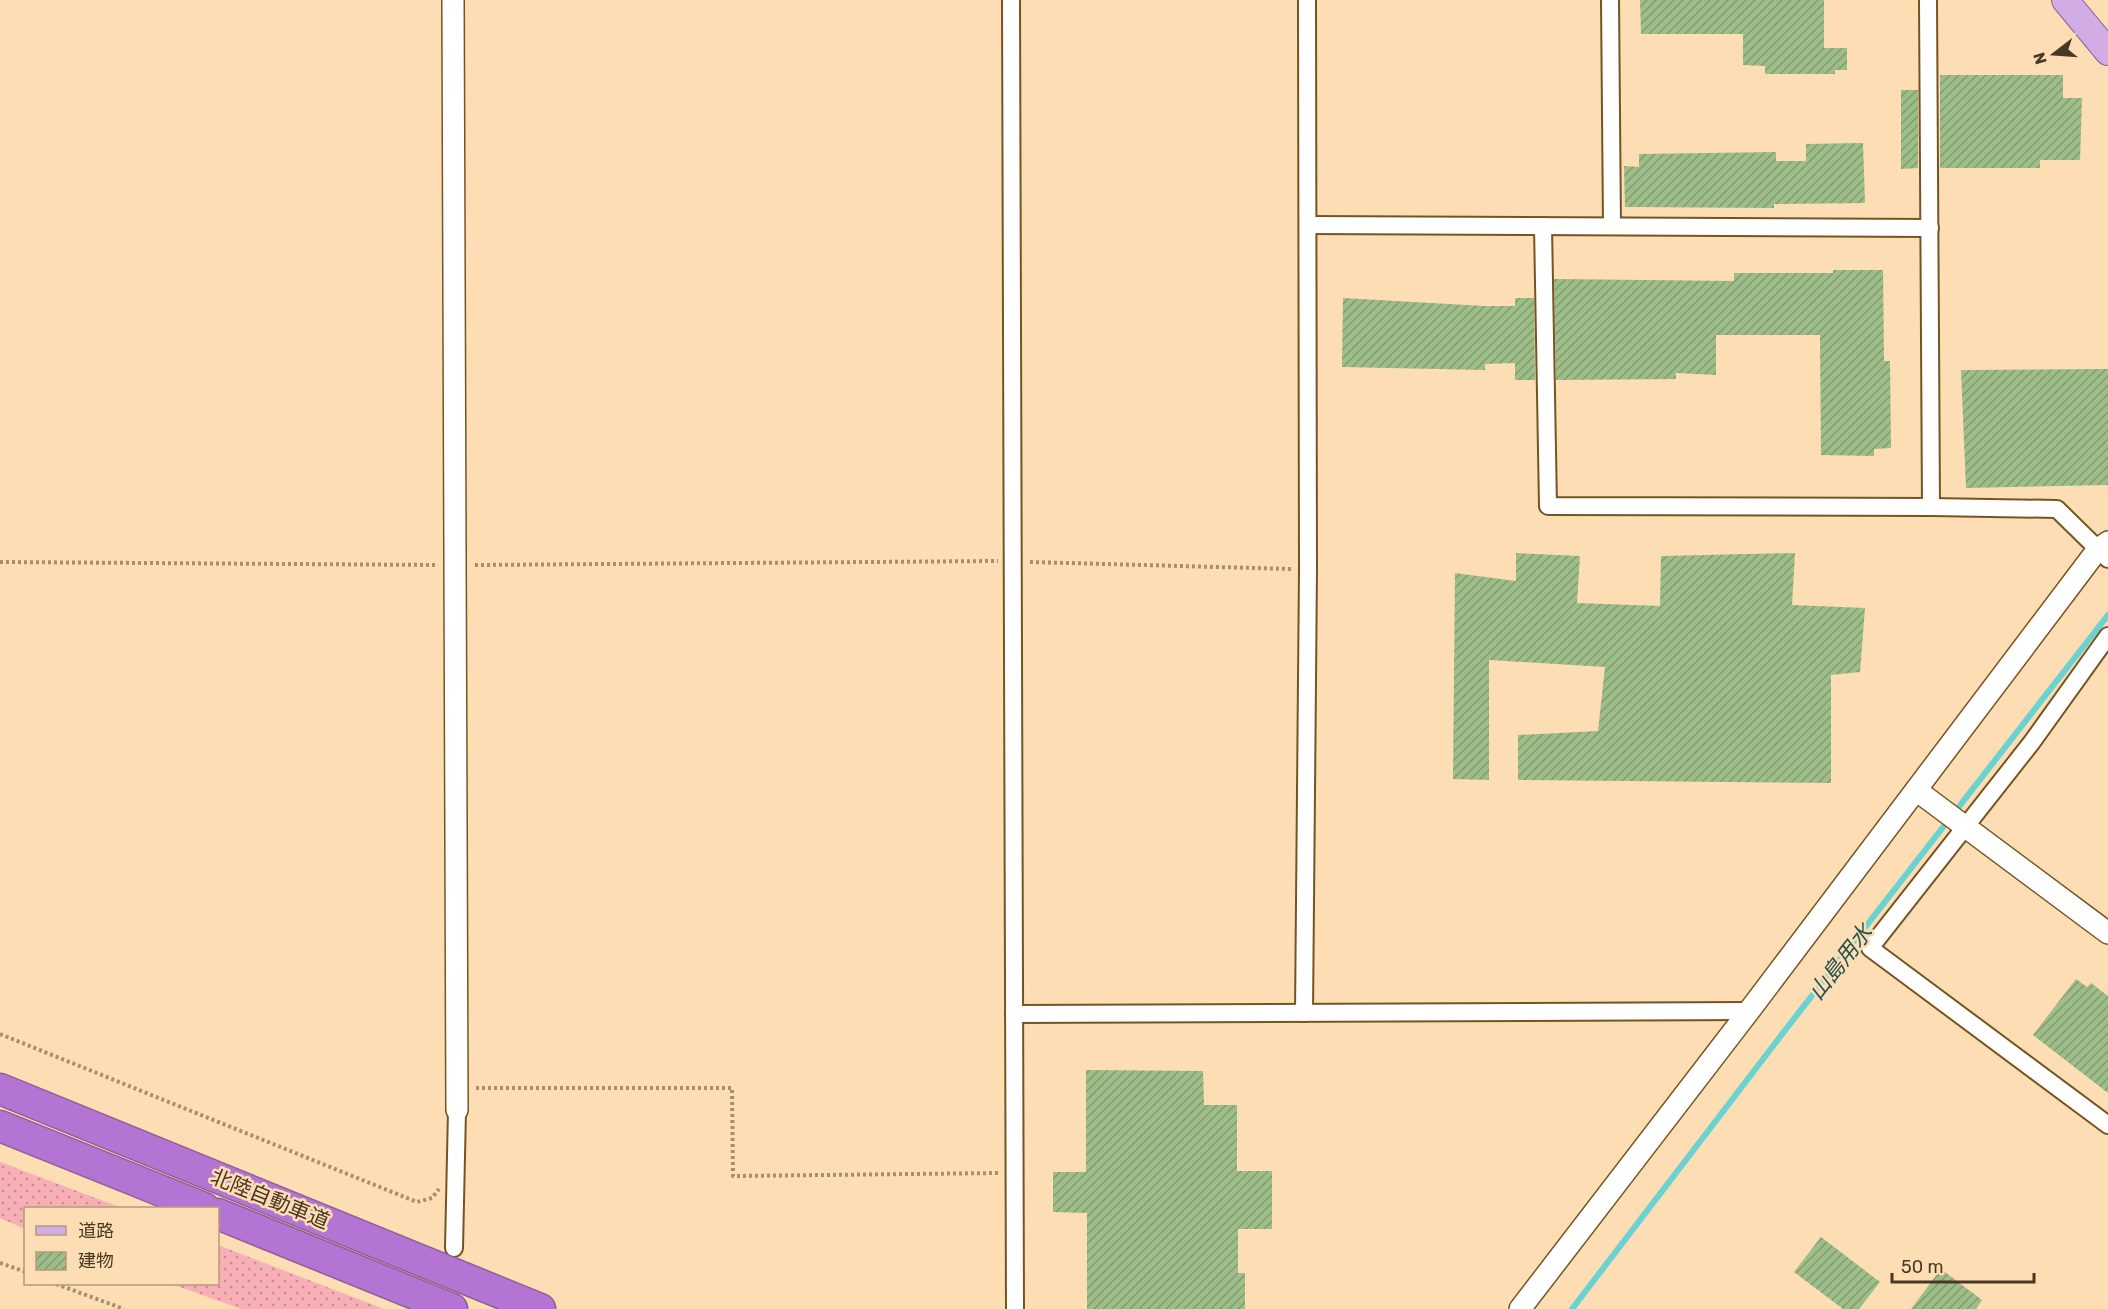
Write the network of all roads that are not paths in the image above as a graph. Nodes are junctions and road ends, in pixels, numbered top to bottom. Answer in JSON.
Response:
{"nodes":[{"id":1,"x":453,"y":0,"type":"edge"},
{"id":2,"x":1011,"y":0,"type":"edge"},
{"id":3,"x":1307,"y":0,"type":"edge"},
{"id":4,"x":1610,"y":0,"type":"edge"},
{"id":5,"x":1928,"y":0,"type":"edge"},
{"id":6,"x":2065,"y":0,"type":"edge"},
{"id":7,"x":2108,"y":52,"type":"edge"},
{"id":8,"x":1308,"y":225,"type":"junction"},
{"id":9,"x":1543,"y":226,"type":"junction"},
{"id":10,"x":1612,"y":226,"type":"junction"},
{"id":11,"x":1930,"y":228,"type":"junction"},
{"id":12,"x":1931,"y":507,"type":"junction"},
{"id":13,"x":2105,"y":550,"type":"edge"},
{"id":14,"x":2108,"y":636,"type":"edge"},
{"id":15,"x":1916,"y":790,"type":"junction"},
{"id":16,"x":1966,"y":828,"type":"junction"},
{"id":17,"x":2108,"y":933,"type":"edge"},
{"id":18,"x":1749,"y":1011,"type":"junction"},
{"id":19,"x":1304,"y":1013,"type":"junction"},
{"id":20,"x":1014,"y":1014,"type":"junction"},
{"id":21,"x":0,"y":1089,"type":"edge"},
{"id":22,"x":458,"y":1110,"type":"joint"},
{"id":23,"x":2108,"y":1125,"type":"edge"},
{"id":24,"x":0,"y":1126,"type":"edge"},
{"id":25,"x":199,"y":1207,"type":"edge"},
{"id":26,"x":219,"y":1214,"type":"edge"},
{"id":27,"x":454,"y":1248,"type":"dead end"},
{"id":28,"x":452,"y":1309,"type":"edge"},
{"id":29,"x":540,"y":1309,"type":"edge"},
{"id":30,"x":1015,"y":1309,"type":"edge"},
{"id":31,"x":1520,"y":1309,"type":"edge"}],
"edges":[{"from":1,"to":22,"type":"street"},
{"from":2,"to":20,"type":"street"},
{"from":3,"to":8,"type":"street"},
{"from":4,"to":10,"type":"street"},
{"from":5,"to":11,"type":"street"},
{"from":6,"to":7,"type":"main road"},
{"from":8,"to":9,"type":"street"},
{"from":8,"to":19,"type":"street"},
{"from":9,"to":10,"type":"street"},
{"from":9,"to":12,"type":"street"},
{"from":10,"to":11,"type":"street"},
{"from":11,"to":12,"type":"street"},
{"from":12,"to":13,"type":"street"},
{"from":13,"to":15,"type":"street"},
{"from":14,"to":16,"type":"street"},
{"from":15,"to":16,"type":"street"},
{"from":15,"to":18,"type":"street"},
{"from":16,"to":17,"type":"street"},
{"from":16,"to":23,"type":"street"},
{"from":18,"to":19,"type":"street"},
{"from":18,"to":31,"type":"street"},
{"from":19,"to":20,"type":"street"},
{"from":20,"to":30,"type":"street"},
{"from":21,"to":29,"type":"highway","name":"北陸自動車道"},
{"from":22,"to":27,"type":"street"},
{"from":24,"to":25,"type":"highway","name":"北陸自動車道"},
{"from":26,"to":28,"type":"highway","name":"北陸自動車道"}]}
